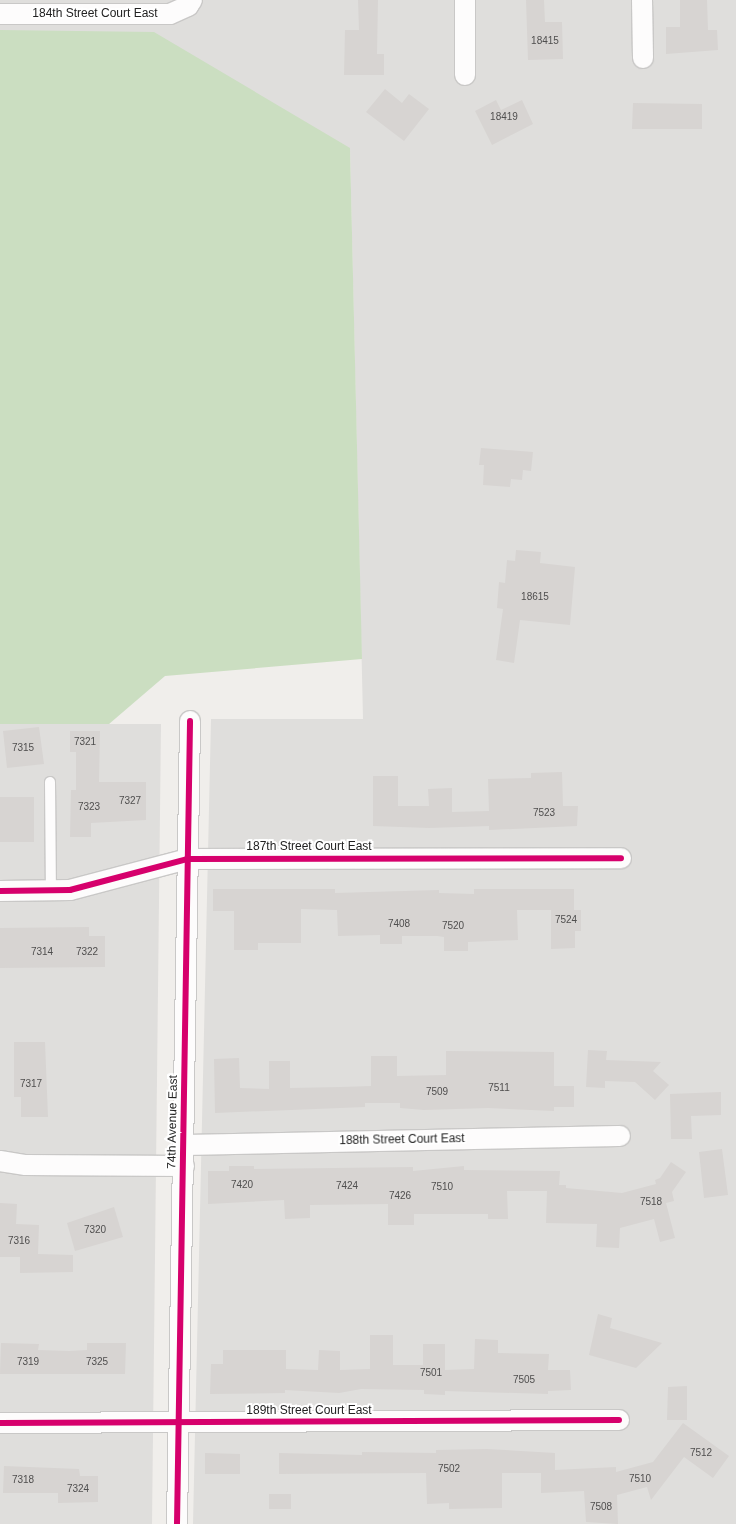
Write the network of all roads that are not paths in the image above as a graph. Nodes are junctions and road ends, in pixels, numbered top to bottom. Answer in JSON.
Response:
{"nodes":[{"id":1,"x":465,"y":0,"type":"edge"},
{"id":2,"x":642,"y":0,"type":"edge"},
{"id":3,"x":190,"y":3,"type":"edge"},
{"id":4,"x":0,"y":14,"type":"edge"},
{"id":5,"x":643,"y":58,"type":"dead end"},
{"id":6,"x":465,"y":75,"type":"dead end"},
{"id":7,"x":190,"y":721,"type":"dead end"},
{"id":8,"x":50,"y":782,"type":"dead end"},
{"id":9,"x":621,"y":858,"type":"dead end"},
{"id":10,"x":188,"y":859,"type":"junction"},
{"id":11,"x":51,"y":890,"type":"junction"},
{"id":12,"x":0,"y":891,"type":"edge"},
{"id":13,"x":620,"y":1136,"type":"dead end"},
{"id":14,"x":184,"y":1145,"type":"junction"},
{"id":15,"x":0,"y":1161,"type":"edge"},
{"id":16,"x":184,"y":1166,"type":"junction"},
{"id":17,"x":619,"y":1420,"type":"dead end"},
{"id":18,"x":0,"y":1423,"type":"edge"},
{"id":19,"x":178,"y":1424,"type":"junction"},
{"id":20,"x":177,"y":1524,"type":"edge"}],
"edges":[{"from":1,"to":6,"type":"street"},
{"from":2,"to":5,"type":"street"},
{"from":3,"to":4,"type":"street","name":"184th Street Court East"},
{"from":7,"to":10,"type":"street","name":"74th Avenue East"},
{"from":8,"to":11,"type":"lane"},
{"from":9,"to":10,"type":"street","name":"187th Street Court East"},
{"from":10,"to":11,"type":"street","name":"187th Street Court East"},
{"from":10,"to":14,"type":"street","name":"74th Avenue East"},
{"from":11,"to":12,"type":"street","name":"187th Street Court East"},
{"from":13,"to":14,"type":"street","name":"188th Street Court East"},
{"from":14,"to":16,"type":"street","name":"74th Avenue East"},
{"from":15,"to":16,"type":"street"},
{"from":16,"to":19,"type":"street","name":"74th Avenue East"},
{"from":17,"to":19,"type":"street","name":"189th Street Court East"},
{"from":18,"to":19,"type":"street","name":"189th Street Court East"},
{"from":19,"to":20,"type":"street","name":"74th Avenue East"}]}
